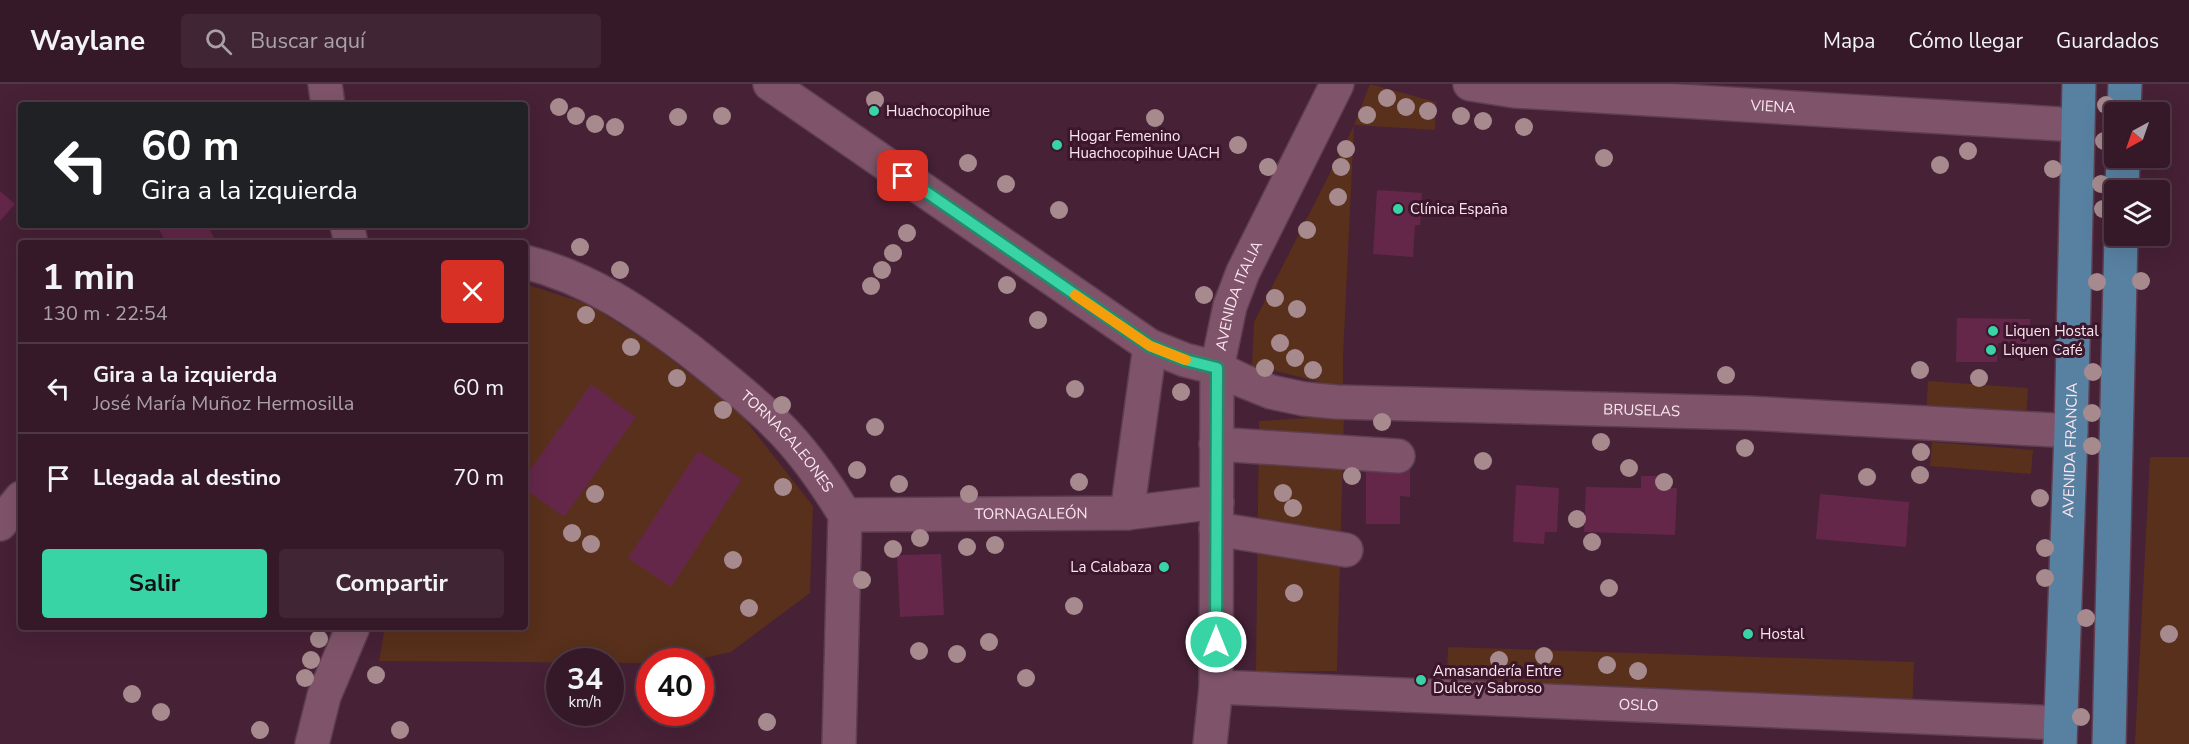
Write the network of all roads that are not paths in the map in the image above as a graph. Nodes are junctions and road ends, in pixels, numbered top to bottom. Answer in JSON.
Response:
{"nodes":[{"id":1,"x":325,"y":84,"type":"edge"},
{"id":2,"x":770,"y":84,"type":"edge"},
{"id":3,"x":1337,"y":84,"type":"edge"},
{"id":4,"x":1470,"y":84,"type":"edge"},
{"id":5,"x":2079,"y":84,"type":"edge"},
{"id":6,"x":2125,"y":84,"type":"edge"},
{"id":7,"x":328,"y":102,"type":"edge"},
{"id":8,"x":2124,"y":102,"type":"edge"},
{"id":9,"x":2077,"y":125,"type":"junction"},
{"id":10,"x":2121,"y":246,"type":"edge"},
{"id":11,"x":528,"y":263,"type":"edge"},
{"id":12,"x":1150,"y":346,"type":"junction"},
{"id":13,"x":1217,"y":368,"type":"junction"},
{"id":14,"x":2071,"y":431,"type":"junction"},
{"id":15,"x":1216,"y":444,"type":"junction"},
{"id":16,"x":1398,"y":456,"type":"dead end"},
{"id":17,"x":18,"y":502,"type":"edge"},
{"id":18,"x":1127,"y":513,"type":"junction"},
{"id":19,"x":845,"y":515,"type":"junction"},
{"id":20,"x":1217,"y":516,"type":"junction"},
{"id":21,"x":0,"y":524,"type":"edge"},
{"id":22,"x":1346,"y":550,"type":"dead end"},
{"id":23,"x":352,"y":630,"type":"edge"},
{"id":24,"x":1216,"y":687,"type":"junction"},
{"id":25,"x":2060,"y":734,"type":"edge"},
{"id":26,"x":312,"y":744,"type":"edge"},
{"id":27,"x":839,"y":744,"type":"edge"},
{"id":28,"x":1210,"y":744,"type":"edge"},
{"id":29,"x":2109,"y":744,"type":"edge"}],
"edges":[{"from":1,"to":7,"type":"street"},
{"from":2,"to":12,"type":"street","name":"BRUSELAS"},
{"from":3,"to":13,"type":"street","name":"AVENIDA ITALIA"},
{"from":4,"to":9,"type":"street","name":"VIENA"},
{"from":5,"to":9,"type":"main road","name":"AVENIDA FRANCIA"},
{"from":6,"to":8,"type":"main road"},
{"from":9,"to":14,"type":"main road","name":"AVENIDA FRANCIA"},
{"from":10,"to":29,"type":"main road"},
{"from":11,"to":19,"type":"street","name":"TORNAGALEONES"},
{"from":12,"to":13,"type":"street","name":"BRUSELAS"},
{"from":12,"to":18,"type":"street"},
{"from":13,"to":14,"type":"street","name":"BRUSELAS"},
{"from":13,"to":15,"type":"street","name":"AVENIDA ITALIA"},
{"from":14,"to":25,"type":"main road","name":"AVENIDA FRANCIA"},
{"from":15,"to":16,"type":"street"},
{"from":15,"to":20,"type":"street","name":"AVENIDA ITALIA"},
{"from":17,"to":21,"type":"street"},
{"from":18,"to":19,"type":"street","name":"TORNAGALEÓN"},
{"from":18,"to":20,"type":"street","name":"TORNAGALEÓN"},
{"from":19,"to":27,"type":"street"},
{"from":20,"to":22,"type":"street","name":"TORNAGALEÓN"},
{"from":20,"to":24,"type":"street","name":"AVENIDA ITALIA"},
{"from":23,"to":26,"type":"street"},
{"from":24,"to":25,"type":"street","name":"OSLO"},
{"from":24,"to":28,"type":"street","name":"AVENIDA ITALIA"}]}
